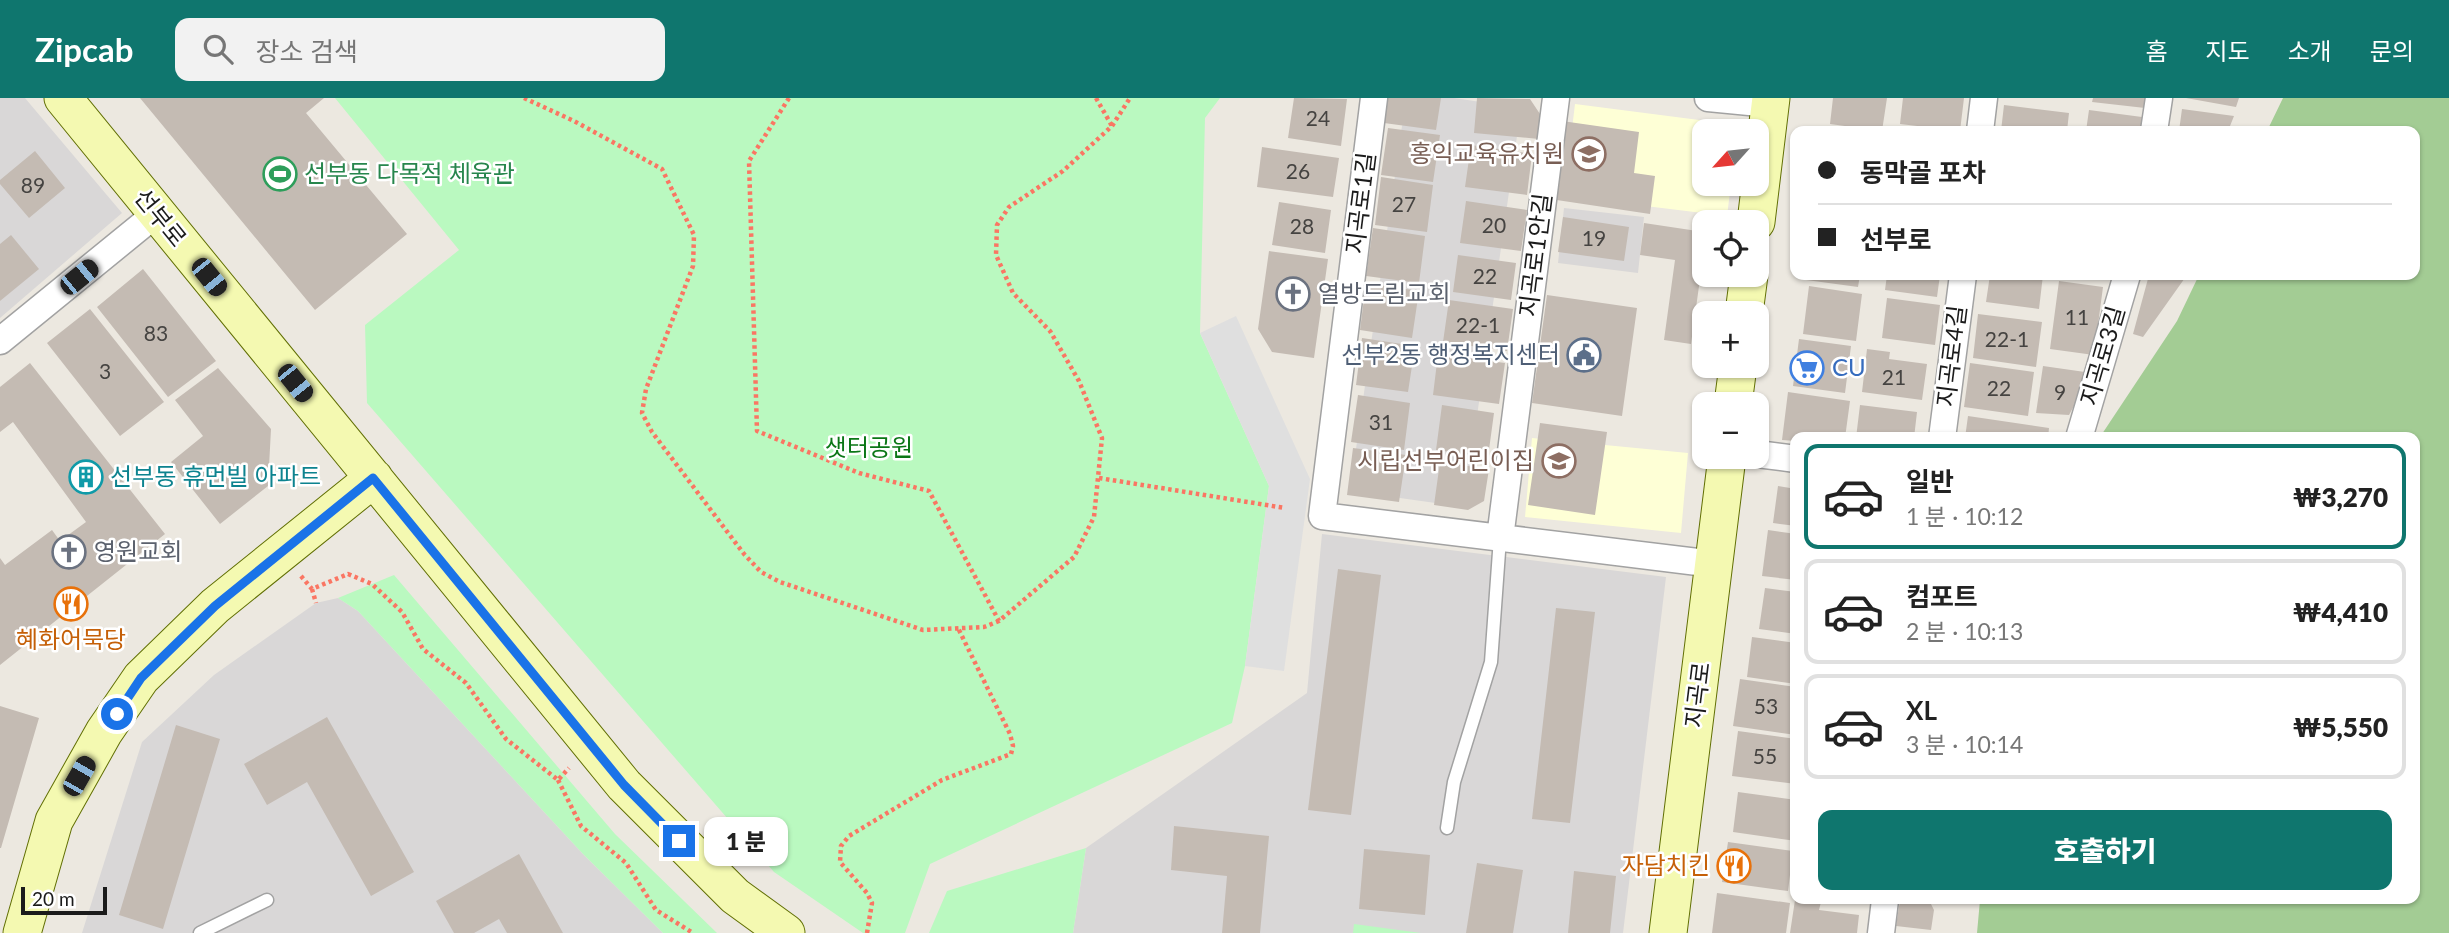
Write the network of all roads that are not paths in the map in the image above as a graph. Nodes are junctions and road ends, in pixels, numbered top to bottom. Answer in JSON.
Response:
{"nodes":[{"id":1,"x":63,"y":98,"type":"edge"},
{"id":2,"x":1374,"y":98,"type":"edge"},
{"id":3,"x":1556,"y":98,"type":"edge"},
{"id":4,"x":1708,"y":98,"type":"edge"},
{"id":5,"x":1984,"y":98,"type":"edge"},
{"id":6,"x":2159,"y":98,"type":"edge"},
{"id":7,"x":1770,"y":101,"type":"edge"},
{"id":8,"x":1981,"y":126,"type":"edge"},
{"id":9,"x":2155,"y":126,"type":"edge"},
{"id":10,"x":1757,"y":210,"type":"edge"},
{"id":11,"x":157,"y":213,"type":"junction"},
{"id":12,"x":1962,"y":280,"type":"edge"},
{"id":13,"x":2126,"y":280,"type":"edge"},
{"id":14,"x":0,"y":341,"type":"edge"},
{"id":15,"x":1943,"y":432,"type":"edge"},
{"id":16,"x":2082,"y":432,"type":"edge"},
{"id":17,"x":1769,"y":456,"type":"edge"},
{"id":18,"x":1790,"y":458,"type":"edge"},
{"id":19,"x":1726,"y":469,"type":"edge"},
{"id":20,"x":373,"y":478,"type":"junction"},
{"id":21,"x":1500,"y":538,"type":"junction"},
{"id":22,"x":1714,"y":564,"type":"junction"},
{"id":23,"x":1447,"y":828,"type":"dead end"},
{"id":24,"x":267,"y":900,"type":"dead end"},
{"id":25,"x":1885,"y":904,"type":"edge"},
{"id":26,"x":22,"y":933,"type":"edge"},
{"id":27,"x":200,"y":933,"type":"edge"},
{"id":28,"x":786,"y":933,"type":"edge"},
{"id":29,"x":1668,"y":933,"type":"edge"},
{"id":30,"x":1881,"y":933,"type":"edge"}],
"edges":[{"from":1,"to":11,"type":"street","name":"선부로"},
{"from":2,"to":21,"type":"street","name":"지곡로1길"},
{"from":3,"to":21,"type":"street","name":"지곡로1안길"},
{"from":4,"to":7,"type":"street"},
{"from":5,"to":8,"type":"street"},
{"from":6,"to":9,"type":"street"},
{"from":7,"to":10,"type":"street"},
{"from":11,"to":14,"type":"street"},
{"from":11,"to":20,"type":"street","name":"선부로"},
{"from":12,"to":15,"type":"street","name":"지곡로4길"},
{"from":13,"to":16,"type":"street","name":"지곡로3길"},
{"from":17,"to":18,"type":"street"},
{"from":19,"to":22,"type":"street","name":"지곡로"},
{"from":20,"to":26,"type":"street"},
{"from":20,"to":28,"type":"street","name":"선부로"},
{"from":21,"to":22,"type":"street"},
{"from":21,"to":23,"type":"lane"},
{"from":22,"to":29,"type":"street","name":"지곡로"},
{"from":24,"to":27,"type":"lane"},
{"from":25,"to":30,"type":"street"}]}
